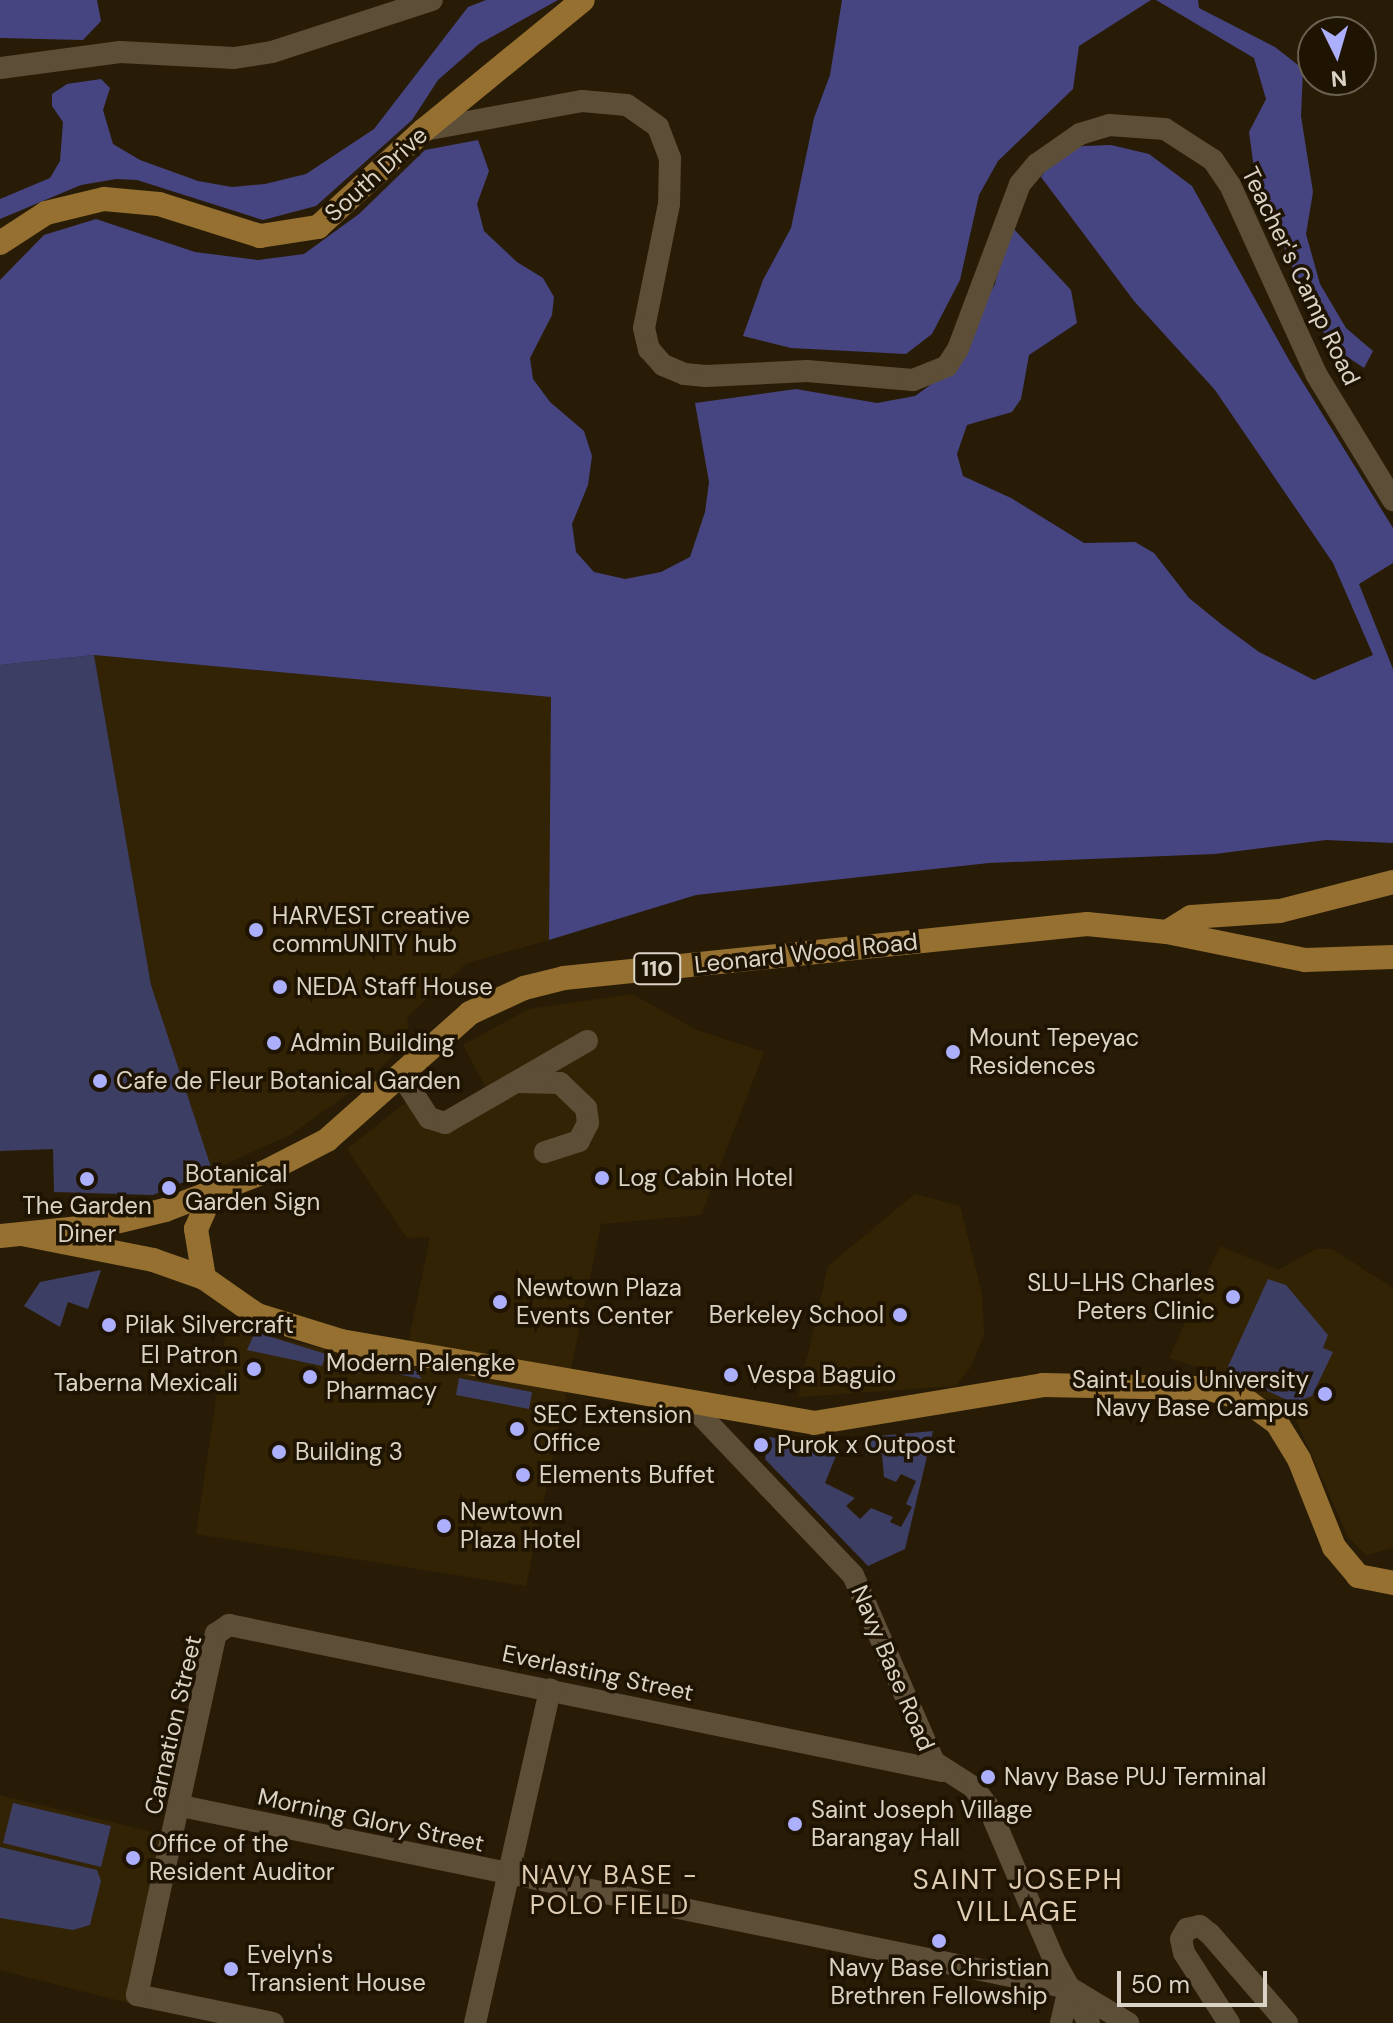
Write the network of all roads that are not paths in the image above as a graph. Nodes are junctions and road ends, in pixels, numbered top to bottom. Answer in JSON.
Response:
{"nodes":[{"id":1,"x":432,"y":0,"type":"edge"},
{"id":2,"x":583,"y":0,"type":"edge"},
{"id":3,"x":375,"y":10,"type":"edge"},
{"id":4,"x":0,"y":68,"type":"edge"},
{"id":5,"x":424,"y":130,"type":"junction"},
{"id":6,"x":0,"y":243,"type":"edge"},
{"id":7,"x":1393,"y":500,"type":"edge"},
{"id":8,"x":1393,"y":882,"type":"edge"},
{"id":9,"x":1167,"y":932,"type":"junction"},
{"id":10,"x":1392,"y":961,"type":"edge"},
{"id":11,"x":587,"y":1041,"type":"dead end"},
{"id":12,"x":402,"y":1076,"type":"junction"},
{"id":13,"x":517,"y":1082,"type":"junction"},
{"id":14,"x":545,"y":1152,"type":"dead end"},
{"id":15,"x":212,"y":1193,"type":"junction"},
{"id":16,"x":11,"y":1235,"type":"edge"},
{"id":17,"x":204,"y":1278,"type":"junction"},
{"id":18,"x":690,"y":1404,"type":"junction"},
{"id":19,"x":1393,"y":1583,"type":"edge"},
{"id":20,"x":244,"y":1625,"type":"joint"},
{"id":21,"x":550,"y":1689,"type":"junction"},
{"id":22,"x":942,"y":1771,"type":"junction"},
{"id":23,"x":181,"y":1806,"type":"junction"},
{"id":24,"x":507,"y":1876,"type":"junction"},
{"id":25,"x":1069,"y":1988,"type":"junction"},
{"id":26,"x":1122,"y":2019,"type":"edge"},
{"id":27,"x":273,"y":2023,"type":"edge"},
{"id":28,"x":475,"y":2023,"type":"edge"},
{"id":29,"x":1061,"y":2023,"type":"edge"},
{"id":30,"x":1089,"y":2023,"type":"edge"},
{"id":31,"x":1229,"y":2023,"type":"edge"},
{"id":32,"x":1287,"y":2023,"type":"edge"}],
"edges":[{"from":1,"to":3,"type":"street"},
{"from":2,"to":5,"type":"main road","name":"South Drive"},
{"from":3,"to":4,"type":"street"},
{"from":5,"to":6,"type":"main road","name":"South Drive"},
{"from":5,"to":7,"type":"street","name":"Teacher's Camp Road"},
{"from":8,"to":9,"type":"main road"},
{"from":9,"to":10,"type":"main road","name":"Leonard Wood Road","number":"110"},
{"from":9,"to":12,"type":"main road","name":"Leonard Wood Road","number":"110"},
{"from":11,"to":13,"type":"street"},
{"from":12,"to":13,"type":"street"},
{"from":12,"to":15,"type":"main road","name":"Leonard Wood Road","number":"110"},
{"from":13,"to":14,"type":"street"},
{"from":15,"to":16,"type":"main road","name":"Leonard Wood Road","number":"110"},
{"from":15,"to":17,"type":"main road"},
{"from":16,"to":17,"type":"main road"},
{"from":17,"to":18,"type":"main road"},
{"from":18,"to":19,"type":"main road"},
{"from":18,"to":22,"type":"street","name":"Navy Base Road"},
{"from":20,"to":21,"type":"street","name":"Everlasting Street"},
{"from":20,"to":23,"type":"street","name":"Carnation Street"},
{"from":21,"to":22,"type":"street","name":"Everlasting Street"},
{"from":21,"to":24,"type":"street"},
{"from":22,"to":25,"type":"street","name":"Navy Base Road"},
{"from":23,"to":24,"type":"street","name":"Morning Glory Street"},
{"from":23,"to":27,"type":"street","name":"Carnation Street"},
{"from":24,"to":25,"type":"street","name":"Morning Glory Street"},
{"from":24,"to":28,"type":"street"},
{"from":25,"to":26,"type":"street","name":"Morning Glory Street"},
{"from":25,"to":29,"type":"street"},
{"from":25,"to":30,"type":"street","name":"Navy Base Road"},
{"from":31,"to":32,"type":"street"}]}
